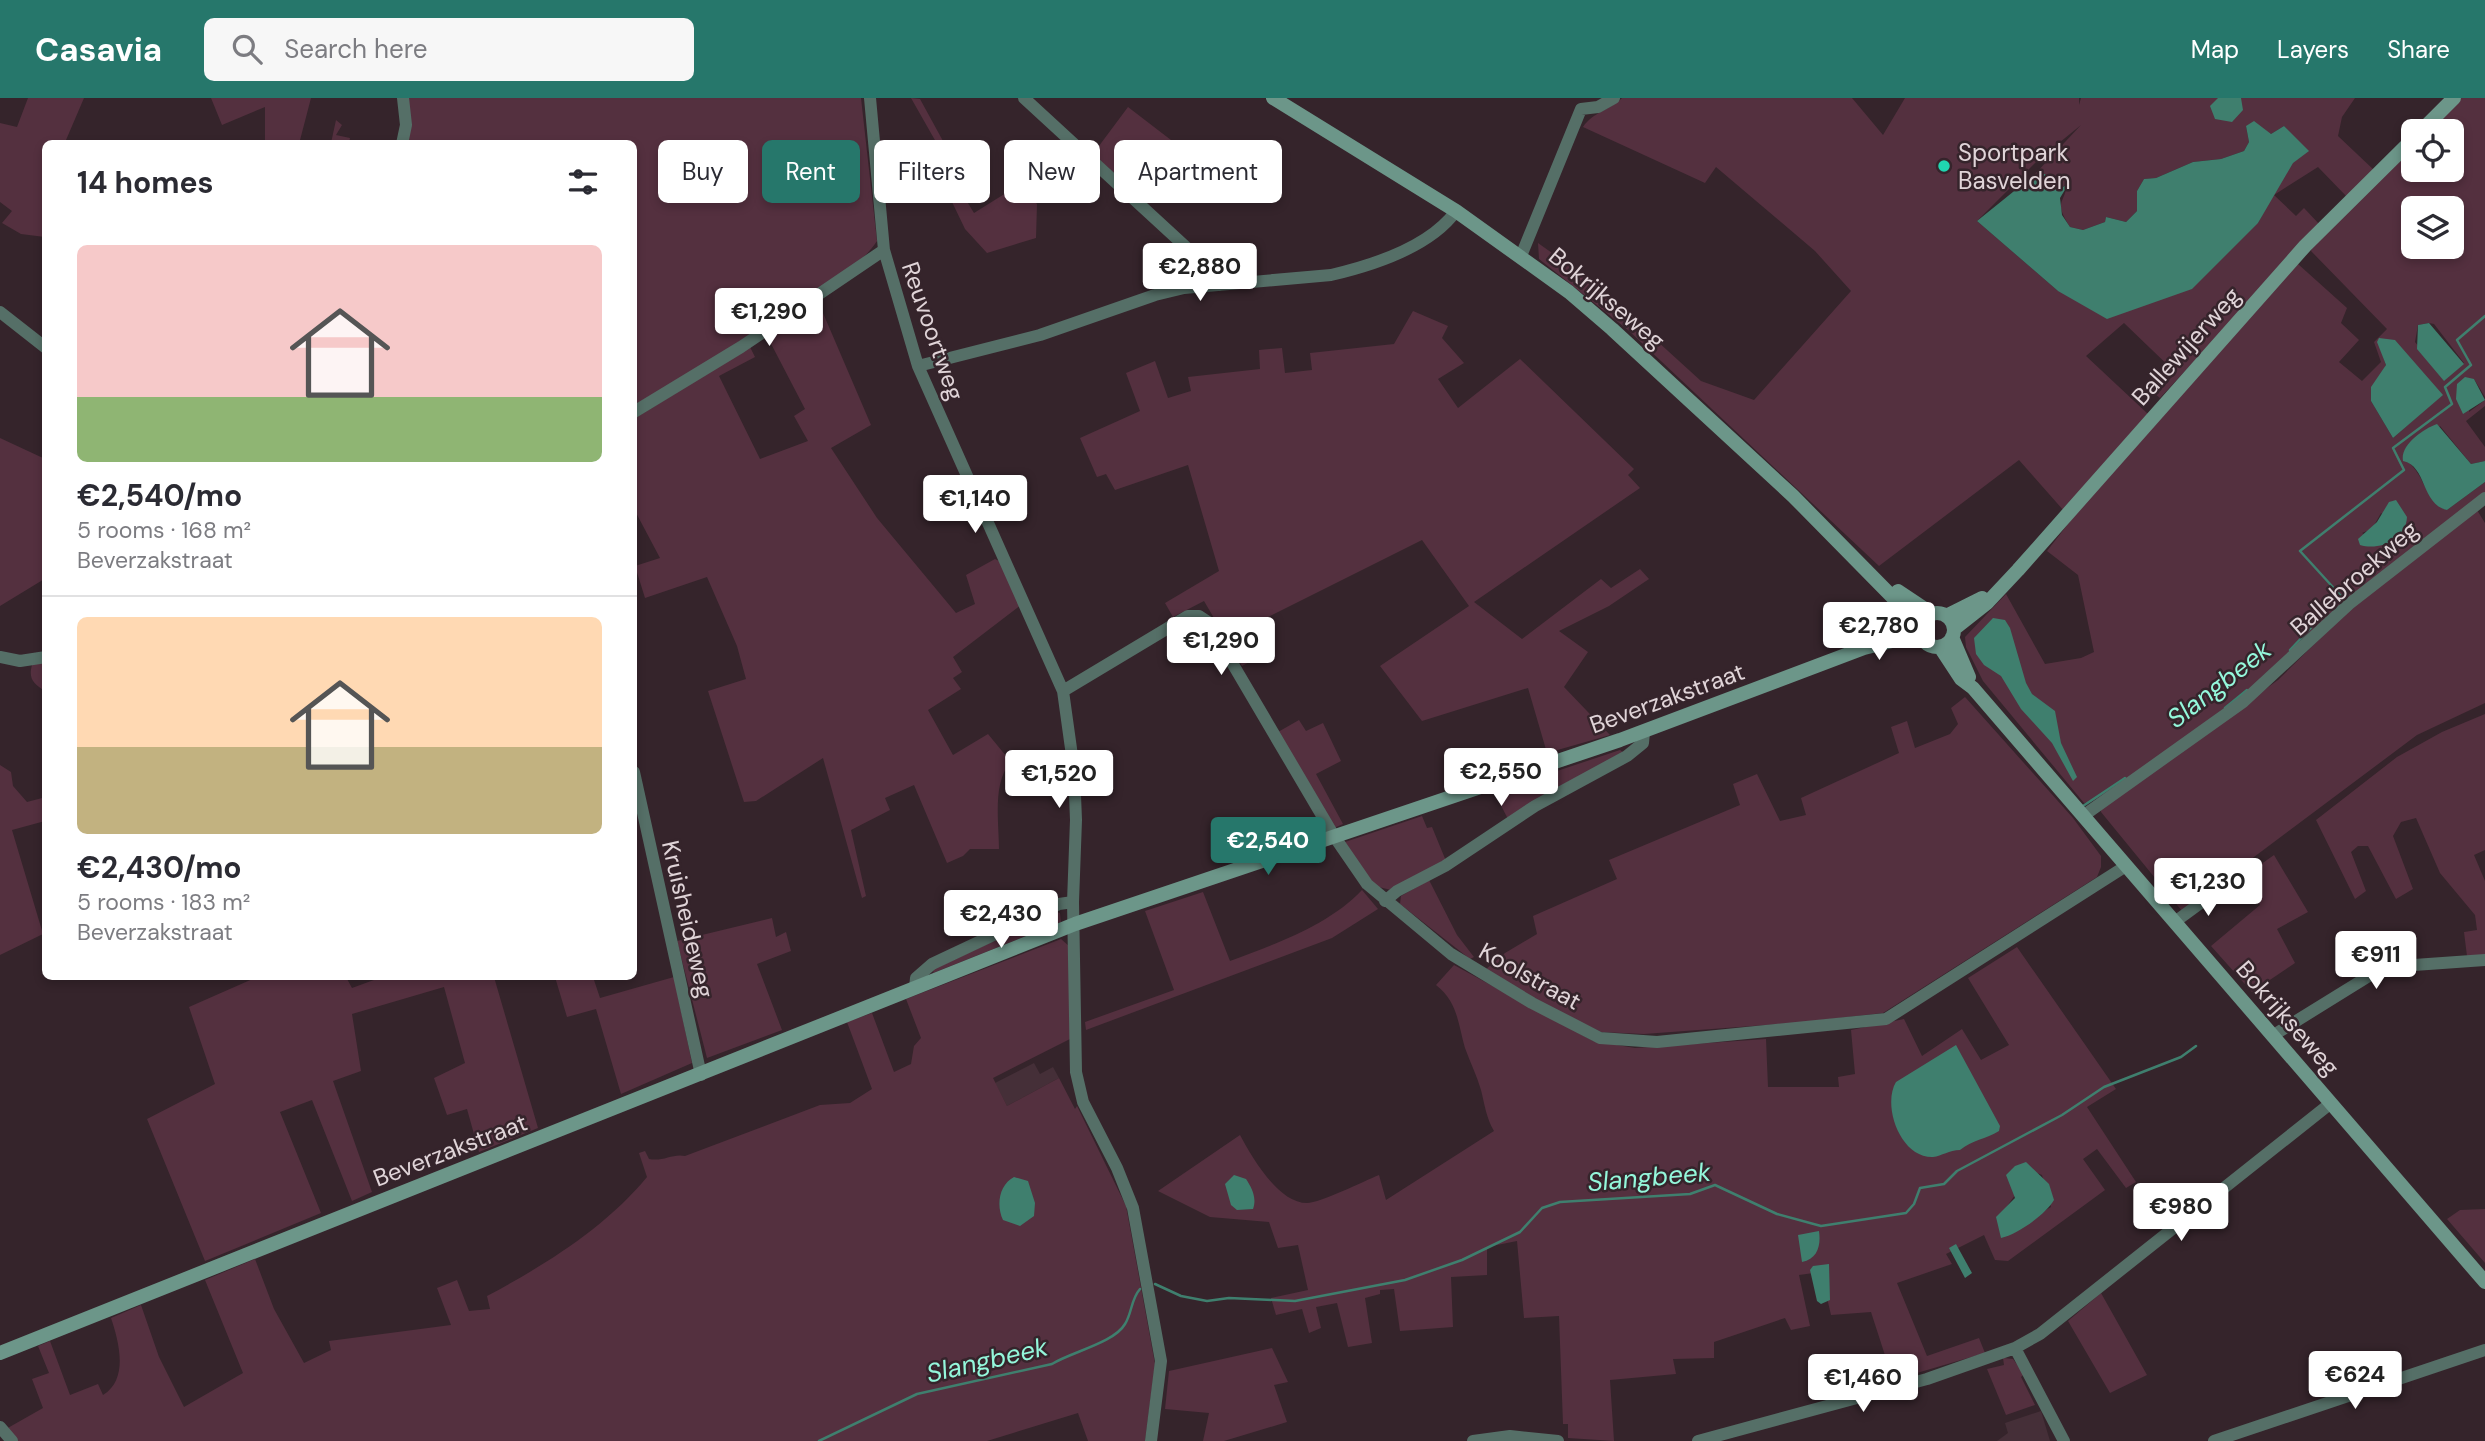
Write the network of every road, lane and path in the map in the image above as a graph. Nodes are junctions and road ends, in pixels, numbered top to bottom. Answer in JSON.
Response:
{"nodes":[{"id":1,"x":403,"y":98,"type":"edge"},
{"id":2,"x":870,"y":98,"type":"edge"},
{"id":3,"x":1024,"y":98,"type":"edge"},
{"id":4,"x":1273,"y":98,"type":"edge"},
{"id":5,"x":1614,"y":98,"type":"edge"},
{"id":6,"x":2454,"y":98,"type":"edge"},
{"id":7,"x":1578,"y":103,"type":"edge"},
{"id":8,"x":2433,"y":119,"type":"edge"},
{"id":9,"x":403,"y":140,"type":"edge"},
{"id":10,"x":2401,"y":151,"type":"edge"},
{"id":11,"x":1457,"y":211,"type":"junction"},
{"id":12,"x":884,"y":250,"type":"junction"},
{"id":13,"x":1521,"y":256,"type":"junction"},
{"id":14,"x":1220,"y":285,"type":"junction"},
{"id":15,"x":0,"y":312,"type":"edge"},
{"id":16,"x":42,"y":345,"type":"edge"},
{"id":17,"x":918,"y":366,"type":"junction"},
{"id":18,"x":637,"y":410,"type":"edge"},
{"id":19,"x":2485,"y":498,"type":"edge"},
{"id":20,"x":1877,"y":578,"type":"junction"},
{"id":21,"x":1999,"y":589,"type":"junction"},
{"id":22,"x":1939,"y":615,"type":"junction"},
{"id":23,"x":1920,"y":629,"type":"junction"},
{"id":24,"x":1953,"y":633,"type":"junction"},
{"id":25,"x":1940,"y":647,"type":"junction"},
{"id":26,"x":0,"y":657,"type":"edge"},
{"id":27,"x":42,"y":658,"type":"edge"},
{"id":28,"x":1973,"y":688,"type":"junction"},
{"id":29,"x":1063,"y":691,"type":"junction"},
{"id":30,"x":1644,"y":732,"type":"junction"},
{"id":31,"x":637,"y":786,"type":"edge"},
{"id":32,"x":2083,"y":816,"type":"junction"},
{"id":33,"x":1335,"y":836,"type":"junction"},
{"id":34,"x":2126,"y":866,"type":"junction"},
{"id":35,"x":2221,"y":888,"type":"dead end"},
{"id":36,"x":1385,"y":901,"type":"junction"},
{"id":37,"x":1073,"y":902,"type":"junction"},
{"id":38,"x":2176,"y":921,"type":"junction"},
{"id":39,"x":1075,"y":924,"type":"junction"},
{"id":40,"x":2485,"y":960,"type":"edge"},
{"id":41,"x":915,"y":988,"type":"junction"},
{"id":42,"x":2272,"y":1036,"type":"junction"},
{"id":43,"x":701,"y":1075,"type":"junction"},
{"id":44,"x":2331,"y":1103,"type":"junction"},
{"id":45,"x":2485,"y":1282,"type":"edge"},
{"id":46,"x":2015,"y":1348,"type":"junction"},
{"id":47,"x":2485,"y":1350,"type":"edge"},
{"id":48,"x":0,"y":1353,"type":"edge"},
{"id":49,"x":0,"y":1427,"type":"edge"},
{"id":50,"x":12,"y":1441,"type":"edge"},
{"id":51,"x":1151,"y":1441,"type":"edge"},
{"id":52,"x":1474,"y":1441,"type":"edge"},
{"id":53,"x":1558,"y":1441,"type":"edge"},
{"id":54,"x":1698,"y":1441,"type":"edge"},
{"id":55,"x":2064,"y":1441,"type":"edge"},
{"id":56,"x":2214,"y":1441,"type":"edge"}],
"edges":[{"from":1,"to":9,"type":"street"},
{"from":2,"to":12,"type":"street","name":"Reuvoortweg"},
{"from":3,"to":14,"type":"street"},
{"from":4,"to":11,"type":"street","name":"Bokrijkseweg"},
{"from":5,"to":7,"type":"street"},
{"from":6,"to":8,"type":"street"},
{"from":7,"to":13,"type":"street"},
{"from":10,"to":21,"type":"street","name":"Ballewijerweg"},
{"from":11,"to":13,"type":"street","name":"Bokrijkseweg"},
{"from":11,"to":14,"type":"street"},
{"from":12,"to":17,"type":"street","name":"Reuvoortweg"},
{"from":12,"to":18,"type":"street"},
{"from":13,"to":20,"type":"street","name":"Bokrijkseweg"},
{"from":14,"to":17,"type":"street"},
{"from":15,"to":16,"type":"street"},
{"from":17,"to":29,"type":"street","name":"Reuvoortweg"},
{"from":19,"to":32,"type":"street","name":"Ballebroekweg"},
{"from":20,"to":22,"type":"street","name":"Bokrijkseweg"},
{"from":20,"to":23,"type":"street","name":"Bokrijkseweg"},
{"from":21,"to":22,"type":"street","name":"Ballewijerweg"},
{"from":21,"to":24,"type":"street","name":"Ballewijerweg"},
{"from":22,"to":23,"type":"street"},
{"from":22,"to":24,"type":"street","name":"Bokrijkseweg"},
{"from":23,"to":25,"type":"street","name":"Bokrijkseweg"},
{"from":23,"to":30,"type":"street","name":"Beverzakstraat"},
{"from":24,"to":25,"type":"street"},
{"from":24,"to":28,"type":"street","name":"Bokrijkseweg"},
{"from":25,"to":28,"type":"street","name":"Bokrijkseweg"},
{"from":26,"to":27,"type":"street"},
{"from":28,"to":32,"type":"street","name":"Bokrijkseweg"},
{"from":29,"to":33,"type":"street","name":"Koolstraat"},
{"from":29,"to":37,"type":"street","name":"Reuvoortweg"},
{"from":30,"to":33,"type":"street","name":"Beverzakstraat"},
{"from":30,"to":36,"type":"street"},
{"from":31,"to":43,"type":"street","name":"Kruisheideweg"},
{"from":32,"to":34,"type":"street","name":"Bokrijkseweg"},
{"from":33,"to":36,"type":"street","name":"Koolstraat"},
{"from":33,"to":39,"type":"street","name":"Beverzakstraat"},
{"from":34,"to":36,"type":"street","name":"Koolstraat"},
{"from":34,"to":38,"type":"street","name":"Bokrijkseweg"},
{"from":35,"to":38,"type":"street"},
{"from":37,"to":39,"type":"street","name":"Reuvoortweg"},
{"from":37,"to":41,"type":"street","name":"Beverzakstraat"},
{"from":38,"to":42,"type":"street","name":"Bokrijkseweg"},
{"from":39,"to":41,"type":"street","name":"Beverzakstraat"},
{"from":39,"to":51,"type":"street","name":"Reuvoortweg"},
{"from":40,"to":42,"type":"street"},
{"from":41,"to":43,"type":"street","name":"Beverzakstraat"},
{"from":42,"to":44,"type":"street","name":"Bokrijkseweg"},
{"from":43,"to":48,"type":"street","name":"Beverzakstraat"},
{"from":44,"to":45,"type":"street","name":"Bokrijkseweg"},
{"from":44,"to":46,"type":"street"},
{"from":46,"to":54,"type":"street"},
{"from":46,"to":55,"type":"street"},
{"from":47,"to":56,"type":"street"},
{"from":49,"to":50,"type":"street"},
{"from":52,"to":53,"type":"street"}]}
